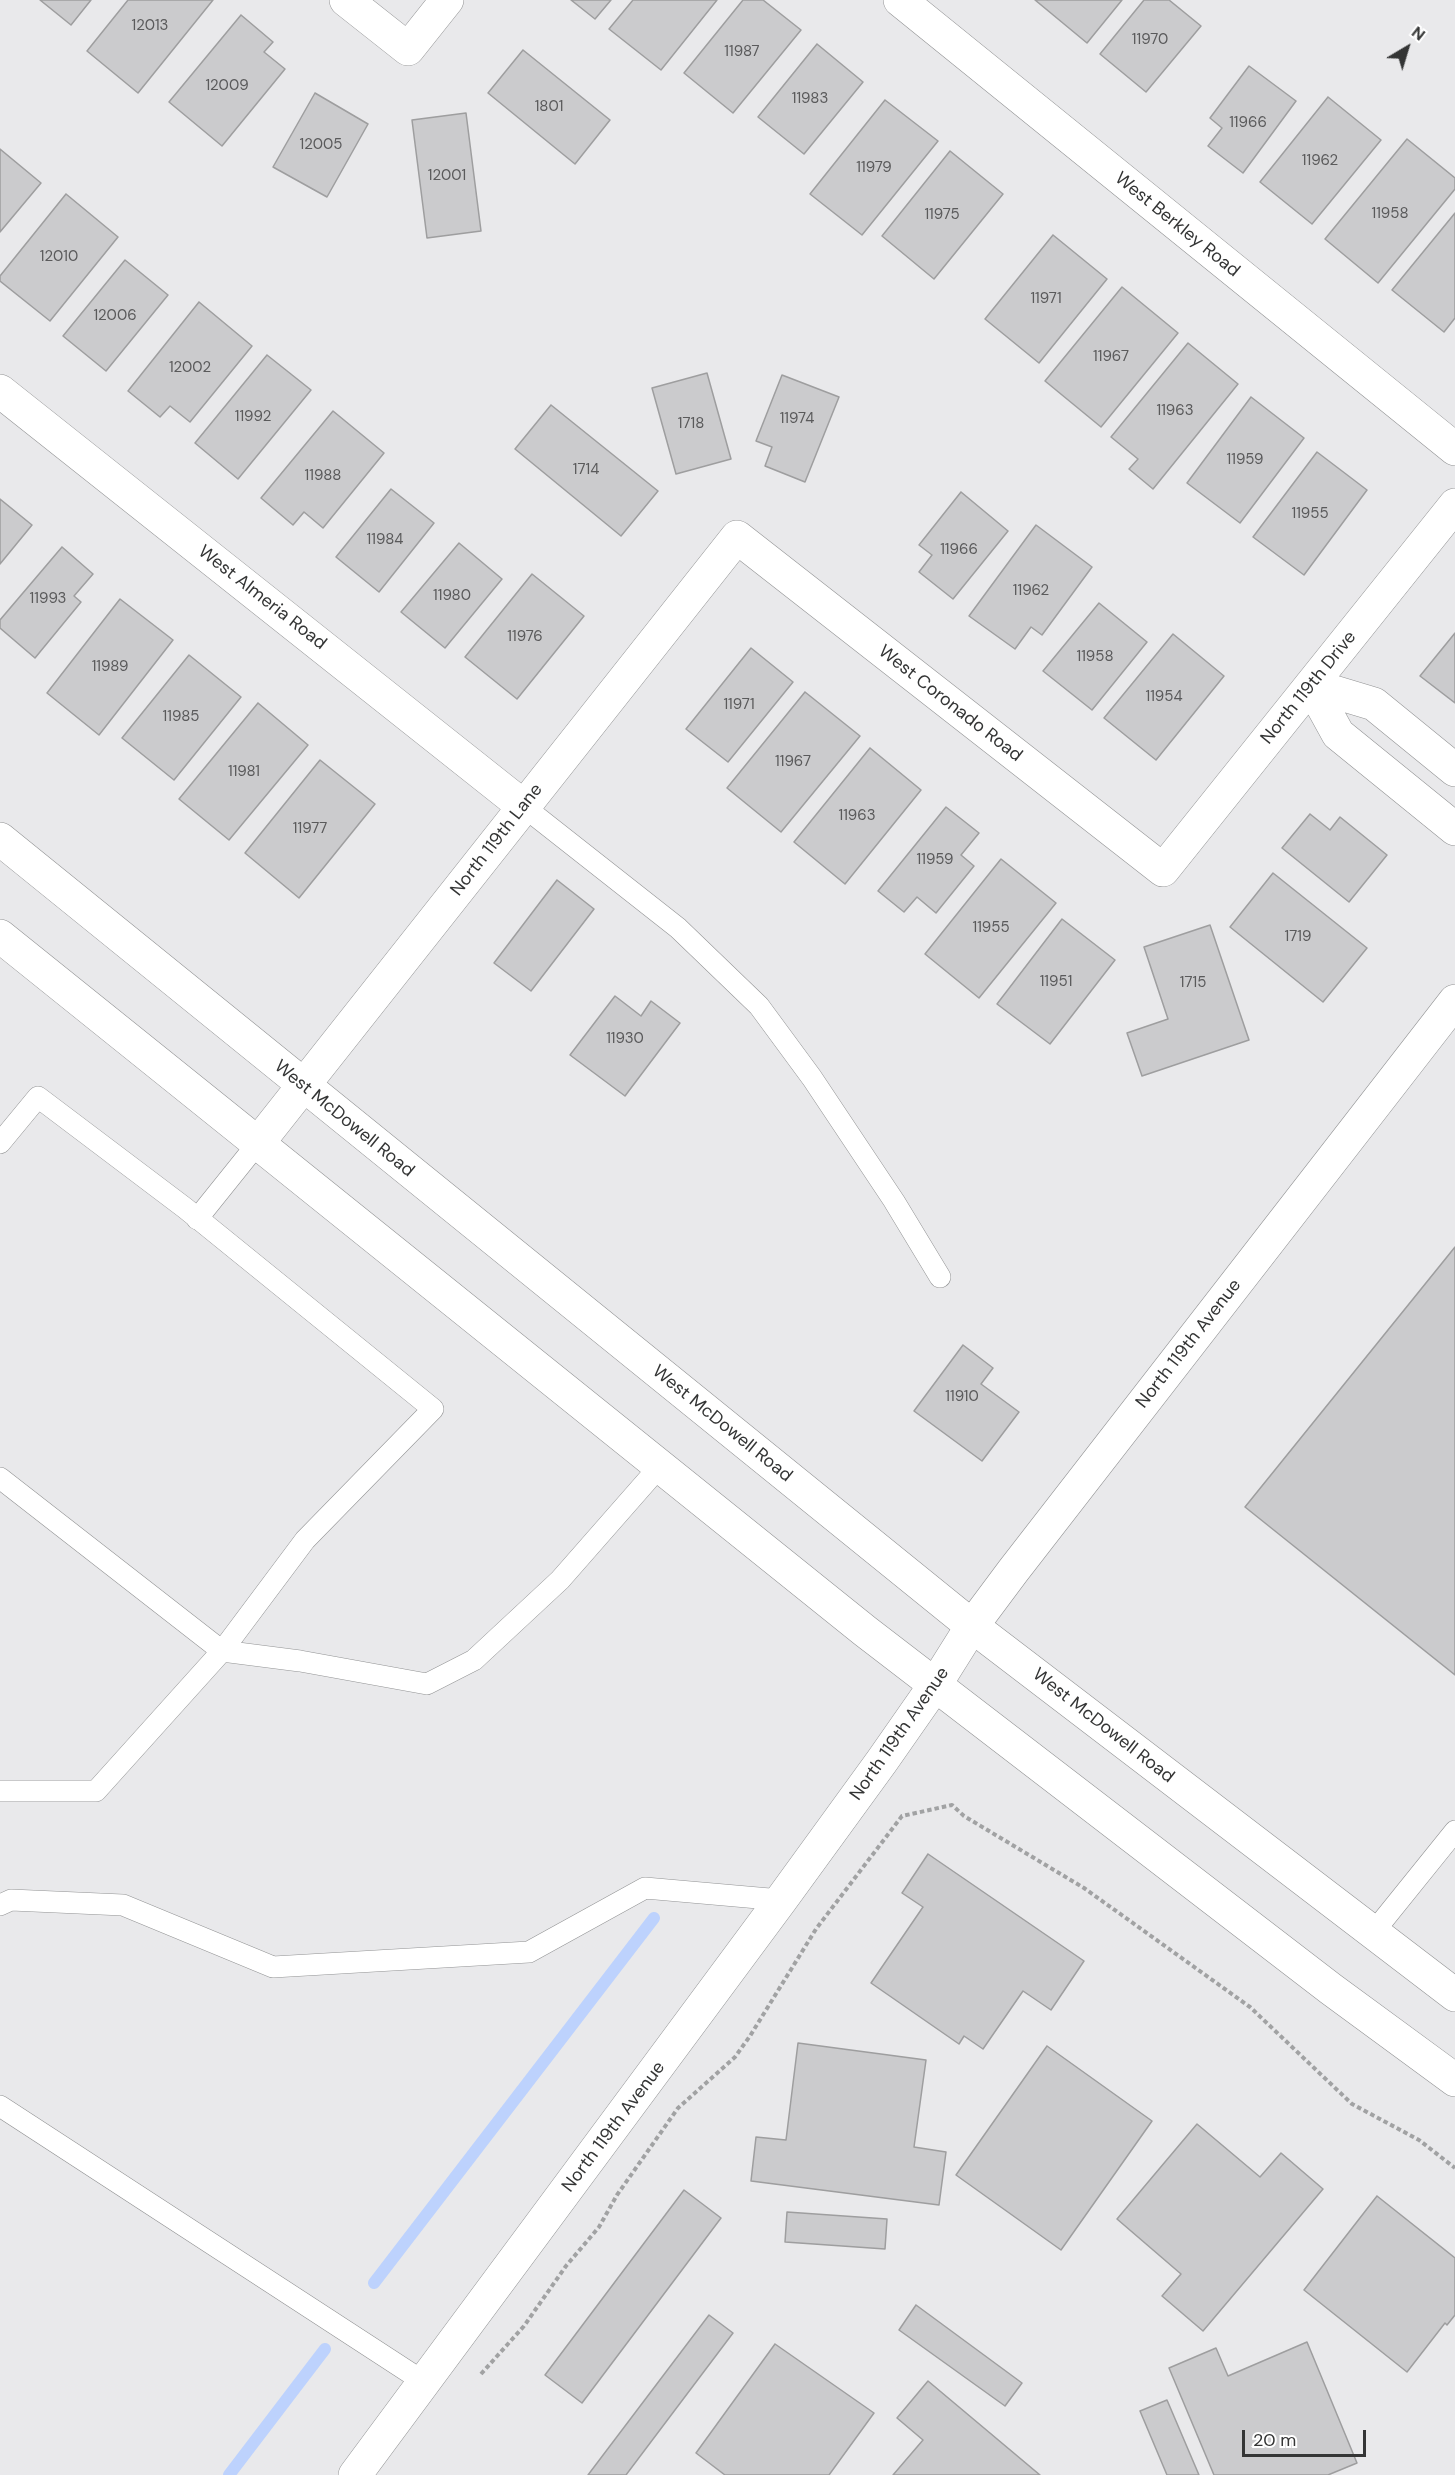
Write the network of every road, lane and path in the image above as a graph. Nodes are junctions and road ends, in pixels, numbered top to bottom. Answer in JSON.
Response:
{"nodes":[{"id":1,"x":346,"y":0,"type":"edge"},
{"id":2,"x":447,"y":0,"type":"edge"},
{"id":3,"x":900,"y":0,"type":"edge"},
{"id":4,"x":0,"y":391,"type":"edge"},
{"id":5,"x":1455,"y":449,"type":"edge"},
{"id":6,"x":1455,"y":506,"type":"edge"},
{"id":7,"x":737,"y":537,"type":"joint"},
{"id":8,"x":1311,"y":685,"type":"junction"},
{"id":9,"x":1455,"y":770,"type":"edge"},
{"id":10,"x":524,"y":806,"type":"junction"},
{"id":11,"x":1455,"y":830,"type":"edge"},
{"id":12,"x":0,"y":839,"type":"edge"},
{"id":13,"x":1162,"y":870,"type":"joint"},
{"id":14,"x":0,"y":936,"type":"edge"},
{"id":15,"x":1455,"y":1001,"type":"edge"},
{"id":16,"x":303,"y":1086,"type":"junction"},
{"id":17,"x":0,"y":1143,"type":"edge"},
{"id":18,"x":258,"y":1143,"type":"junction"},
{"id":19,"x":197,"y":1219,"type":"junction"},
{"id":20,"x":940,"y":1277,"type":"dead end"},
{"id":21,"x":660,"y":1466,"type":"junction"},
{"id":22,"x":0,"y":1478,"type":"edge"},
{"id":23,"x":972,"y":1626,"type":"junction"},
{"id":24,"x":222,"y":1651,"type":"junction"},
{"id":25,"x":935,"y":1685,"type":"junction"},
{"id":26,"x":0,"y":1791,"type":"edge"},
{"id":27,"x":1455,"y":1831,"type":"edge"},
{"id":28,"x":782,"y":1900,"type":"junction"},
{"id":29,"x":0,"y":1905,"type":"edge"},
{"id":30,"x":1372,"y":1934,"type":"junction"},
{"id":31,"x":1455,"y":1995,"type":"edge"},
{"id":32,"x":1455,"y":2080,"type":"edge"},
{"id":33,"x":0,"y":2106,"type":"edge"},
{"id":34,"x":1455,"y":2168,"type":"edge"},
{"id":35,"x":480,"y":2375,"type":"dead end"},
{"id":36,"x":424,"y":2382,"type":"junction"},
{"id":37,"x":355,"y":2475,"type":"edge"}],
"edges":[{"from":1,"to":2,"type":"street"},
{"from":3,"to":5,"type":"street","name":"West Berkley Road"},
{"from":4,"to":10,"type":"street","name":"West Almeria Road"},
{"from":6,"to":8,"type":"street","name":"North 119th Drive"},
{"from":7,"to":10,"type":"street","name":"North 119th Lane"},
{"from":7,"to":13,"type":"street","name":"West Coronado Road"},
{"from":8,"to":9,"type":"street"},
{"from":8,"to":11,"type":"street"},
{"from":8,"to":13,"type":"street","name":"North 119th Drive"},
{"from":10,"to":16,"type":"street","name":"North 119th Lane"},
{"from":10,"to":20,"type":"lane"},
{"from":12,"to":16,"type":"street","name":"West McDowell Road"},
{"from":14,"to":18,"type":"street"},
{"from":15,"to":23,"type":"street","name":"North 119th Avenue"},
{"from":16,"to":18,"type":"street","name":"North 119th Lane"},
{"from":16,"to":23,"type":"street","name":"West McDowell Road"},
{"from":17,"to":19,"type":"lane"},
{"from":18,"to":19,"type":"lane"},
{"from":18,"to":21,"type":"street"},
{"from":19,"to":24,"type":"lane"},
{"from":21,"to":24,"type":"lane"},
{"from":21,"to":25,"type":"street"},
{"from":22,"to":24,"type":"lane"},
{"from":23,"to":25,"type":"street","name":"North 119th Avenue"},
{"from":23,"to":30,"type":"street","name":"West McDowell Road"},
{"from":24,"to":26,"type":"lane"},
{"from":25,"to":28,"type":"street","name":"North 119th Avenue"},
{"from":25,"to":32,"type":"street"},
{"from":27,"to":30,"type":"lane"},
{"from":28,"to":29,"type":"lane"},
{"from":28,"to":36,"type":"street","name":"North 119th Avenue"},
{"from":30,"to":31,"type":"street","name":"West McDowell Road"},
{"from":33,"to":36,"type":"lane"},
{"from":34,"to":35,"type":"path"},
{"from":36,"to":37,"type":"street","name":"North 119th Avenue"}]}
